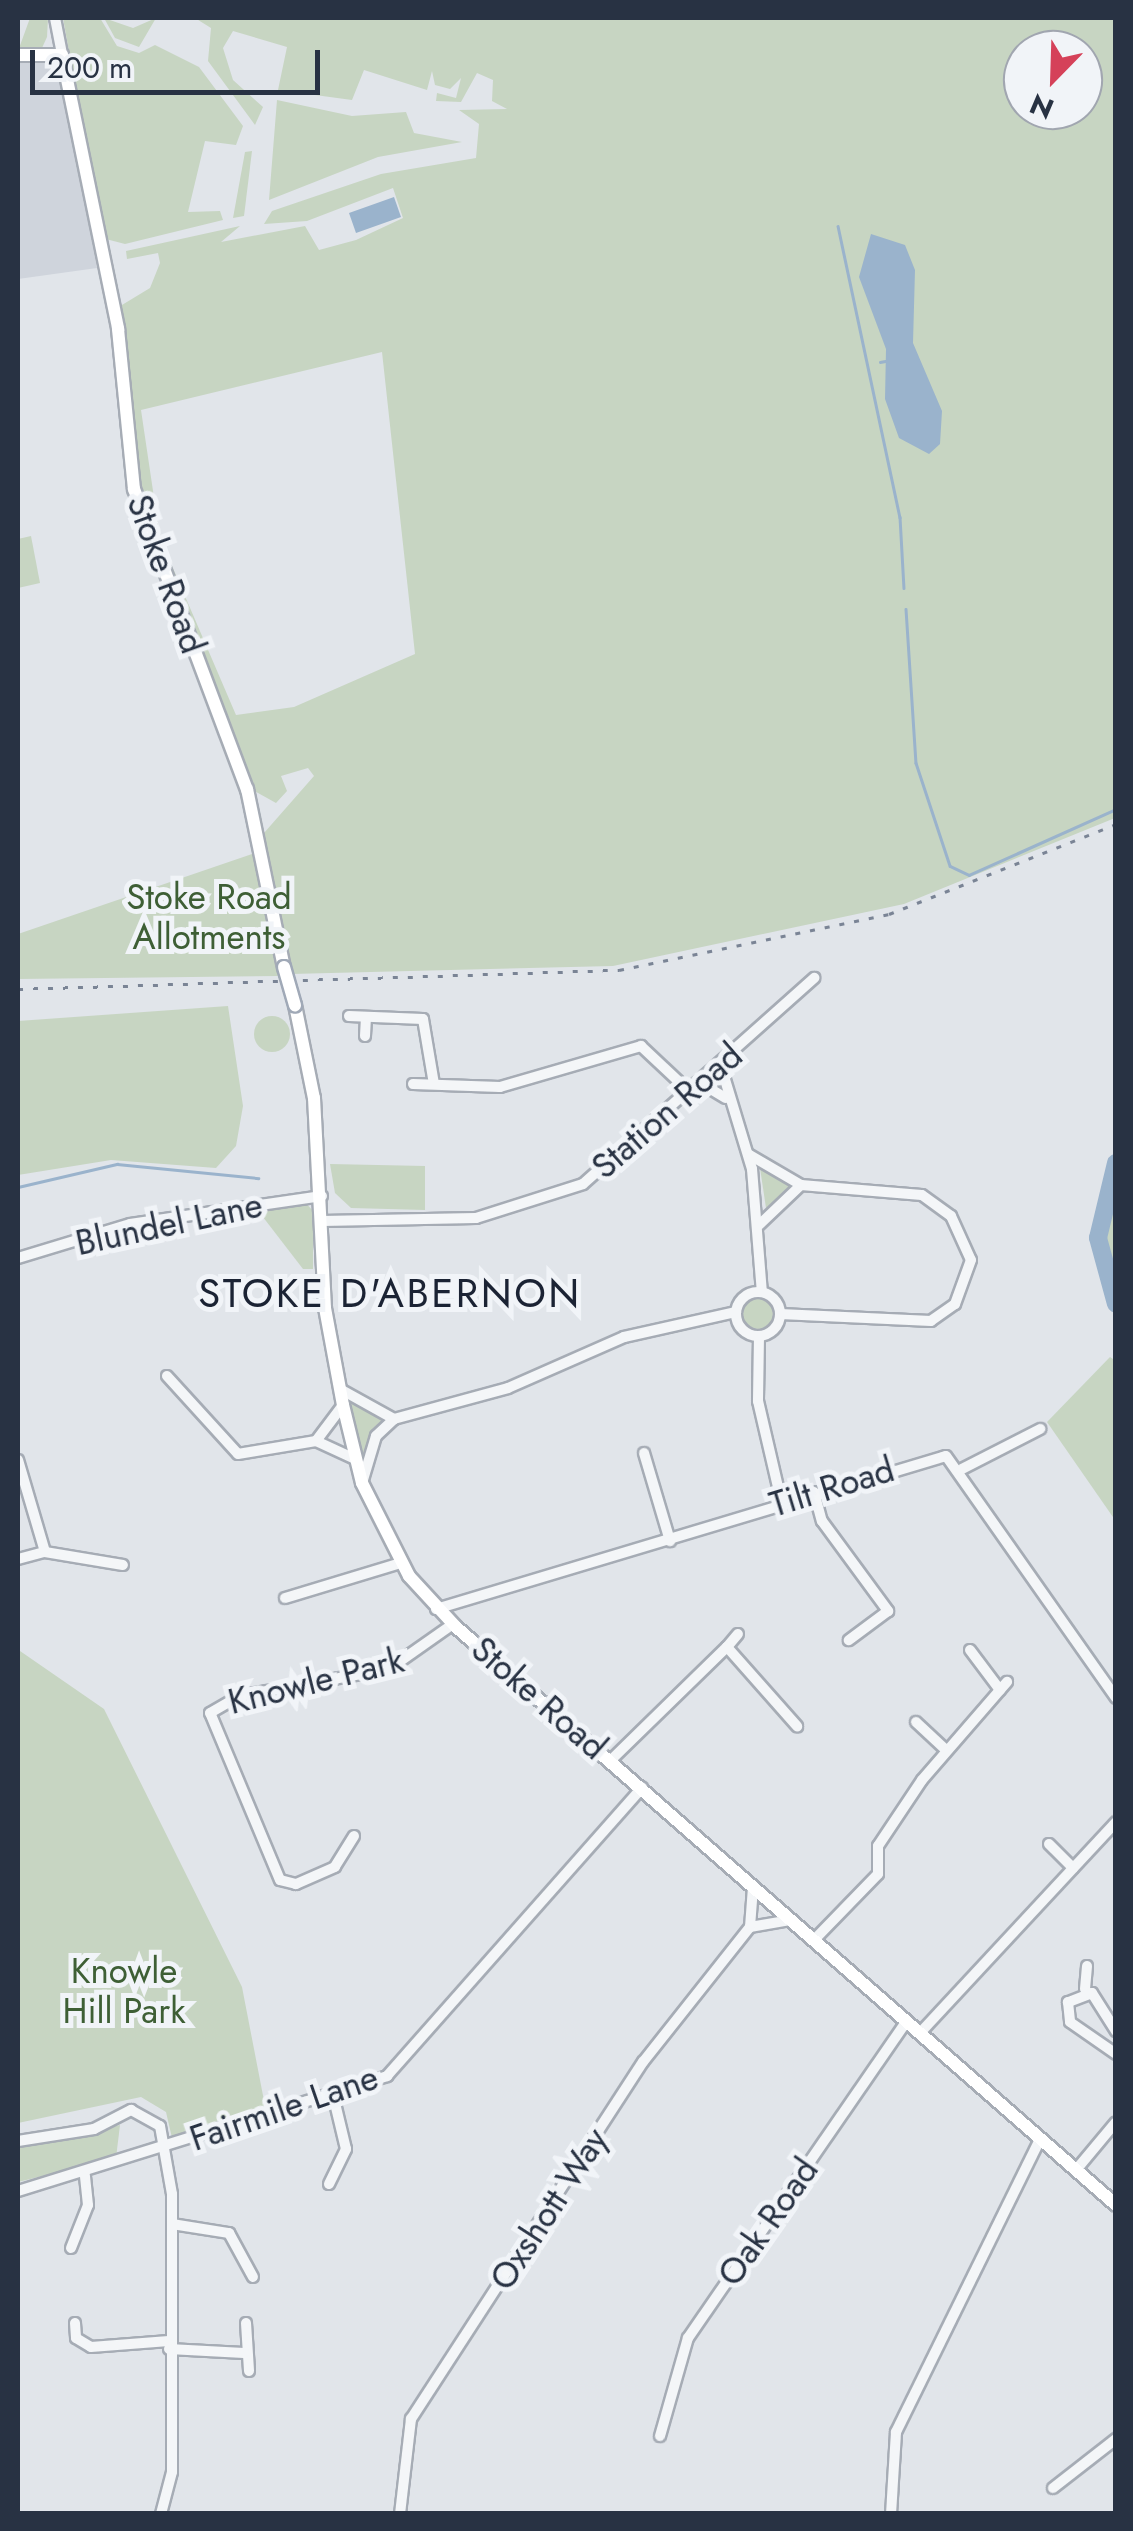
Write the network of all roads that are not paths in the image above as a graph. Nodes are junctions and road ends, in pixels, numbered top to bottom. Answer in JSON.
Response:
{"nodes":[{"id":1,"x":55,"y":18,"type":"edge"},
{"id":2,"x":62,"y":54,"type":"junction"},
{"id":3,"x":18,"y":55,"type":"edge"},
{"id":4,"x":814,"y":978,"type":"dead end"},
{"id":5,"x":348,"y":1016,"type":"dead end"},
{"id":6,"x":366,"y":1017,"type":"junction"},
{"id":7,"x":365,"y":1036,"type":"dead end"},
{"id":8,"x":720,"y":1063,"type":"junction"},
{"id":9,"x":700,"y":1082,"type":"junction"},
{"id":10,"x":413,"y":1084,"type":"dead end"},
{"id":11,"x":434,"y":1084,"type":"junction"},
{"id":12,"x":689,"y":1091,"type":"junction"},
{"id":13,"x":726,"y":1098,"type":"junction"},
{"id":14,"x":748,"y":1154,"type":"junction"},
{"id":15,"x":801,"y":1185,"type":"junction"},
{"id":16,"x":322,"y":1196,"type":"junction"},
{"id":17,"x":322,"y":1222,"type":"junction"},
{"id":18,"x":759,"y":1225,"type":"junction"},
{"id":19,"x":18,"y":1258,"type":"edge"},
{"id":20,"x":762,"y":1292,"type":"junction"},
{"id":21,"x":736,"y":1312,"type":"junction"},
{"id":22,"x":780,"y":1314,"type":"junction"},
{"id":23,"x":759,"y":1336,"type":"junction"},
{"id":24,"x":167,"y":1376,"type":"dead end"},
{"id":25,"x":340,"y":1388,"type":"junction"},
{"id":26,"x":342,"y":1405,"type":"junction"},
{"id":27,"x":394,"y":1419,"type":"junction"},
{"id":28,"x":1040,"y":1429,"type":"dead end"},
{"id":29,"x":316,"y":1441,"type":"junction"},
{"id":30,"x":644,"y":1453,"type":"dead end"},
{"id":31,"x":355,"y":1458,"type":"junction"},
{"id":32,"x":18,"y":1460,"type":"edge"},
{"id":33,"x":962,"y":1469,"type":"junction"},
{"id":34,"x":362,"y":1483,"type":"junction"},
{"id":35,"x":814,"y":1492,"type":"junction"},
{"id":36,"x":782,"y":1500,"type":"junction"},
{"id":37,"x":670,"y":1541,"type":"junction"},
{"id":38,"x":45,"y":1552,"type":"junction"},
{"id":39,"x":18,"y":1559,"type":"edge"},
{"id":40,"x":400,"y":1563,"type":"junction"},
{"id":41,"x":123,"y":1564,"type":"dead end"},
{"id":42,"x":290,"y":1584,"type":"dead end"},
{"id":43,"x":436,"y":1609,"type":"junction"},
{"id":44,"x":453,"y":1624,"type":"junction"},
{"id":45,"x":738,"y":1634,"type":"dead end"},
{"id":46,"x":849,"y":1640,"type":"dead end"},
{"id":47,"x":728,"y":1646,"type":"junction"},
{"id":48,"x":970,"y":1650,"type":"dead end"},
{"id":49,"x":1116,"y":1698,"type":"edge"},
{"id":50,"x":916,"y":1722,"type":"dead end"},
{"id":51,"x":797,"y":1726,"type":"dead end"},
{"id":52,"x":946,"y":1750,"type":"junction"},
{"id":53,"x":610,"y":1760,"type":"junction"},
{"id":54,"x":642,"y":1788,"type":"junction"},
{"id":55,"x":1116,"y":1822,"type":"edge"},
{"id":56,"x":354,"y":1836,"type":"dead end"},
{"id":57,"x":1049,"y":1844,"type":"dead end"},
{"id":58,"x":1073,"y":1868,"type":"junction"},
{"id":59,"x":753,"y":1887,"type":"junction"},
{"id":60,"x":791,"y":1920,"type":"junction"},
{"id":61,"x":750,"y":1927,"type":"junction"},
{"id":62,"x":814,"y":1940,"type":"junction"},
{"id":63,"x":1088,"y":1966,"type":"dead end"},
{"id":64,"x":1085,"y":1990,"type":"junction"},
{"id":65,"x":906,"y":2022,"type":"junction"},
{"id":66,"x":1116,"y":2031,"type":"edge"},
{"id":67,"x":920,"y":2034,"type":"junction"},
{"id":68,"x":1116,"y":2054,"type":"edge"},
{"id":69,"x":334,"y":2099,"type":"junction"},
{"id":70,"x":1116,"y":2122,"type":"edge"},
{"id":71,"x":1040,"y":2139,"type":"junction"},
{"id":72,"x":18,"y":2142,"type":"edge"},
{"id":73,"x":167,"y":2147,"type":"junction"},
{"id":74,"x":1076,"y":2170,"type":"junction"},
{"id":75,"x":86,"y":2175,"type":"junction"},
{"id":76,"x":329,"y":2184,"type":"dead end"},
{"id":77,"x":18,"y":2191,"type":"edge"},
{"id":78,"x":1116,"y":2204,"type":"edge"},
{"id":79,"x":172,"y":2224,"type":"junction"},
{"id":80,"x":70,"y":2248,"type":"dead end"},
{"id":81,"x":254,"y":2277,"type":"dead end"},
{"id":82,"x":75,"y":2323,"type":"dead end"},
{"id":83,"x":246,"y":2323,"type":"dead end"},
{"id":84,"x":169,"y":2345,"type":"junction"},
{"id":85,"x":244,"y":2353,"type":"junction"},
{"id":86,"x":250,"y":2371,"type":"dead end"},
{"id":87,"x":660,"y":2436,"type":"dead end"},
{"id":88,"x":1116,"y":2439,"type":"edge"},
{"id":89,"x":1053,"y":2488,"type":"dead end"},
{"id":90,"x":161,"y":2514,"type":"edge"},
{"id":91,"x":400,"y":2514,"type":"edge"},
{"id":92,"x":890,"y":2514,"type":"edge"}],
"edges":[{"from":1,"to":2,"type":"street"},
{"from":2,"to":3,"type":"main road"},
{"from":2,"to":16,"type":"main road","name":"Stoke Road","bridge":true},
{"from":4,"to":8,"type":"street","name":"Station Road"},
{"from":5,"to":6,"type":"street"},
{"from":6,"to":7,"type":"street"},
{"from":6,"to":11,"type":"street"},
{"from":8,"to":9,"type":"street","name":"Station Road"},
{"from":8,"to":13,"type":"street"},
{"from":9,"to":12,"type":"street","name":"Station Road"},
{"from":9,"to":13,"type":"street"},
{"from":10,"to":11,"type":"street"},
{"from":11,"to":12,"type":"street"},
{"from":12,"to":17,"type":"street","name":"Station Road"},
{"from":13,"to":14,"type":"street"},
{"from":14,"to":15,"type":"street"},
{"from":14,"to":18,"type":"street"},
{"from":15,"to":18,"type":"street"},
{"from":15,"to":22,"type":"street"},
{"from":16,"to":17,"type":"main road","name":"Stoke Road"},
{"from":16,"to":19,"type":"street","name":"Blundel Lane"},
{"from":17,"to":25,"type":"main road","name":"Stoke Road"},
{"from":18,"to":20,"type":"street"},
{"from":20,"to":21,"type":"street"},
{"from":20,"to":22,"type":"street"},
{"from":21,"to":23,"type":"street"},
{"from":21,"to":27,"type":"street"},
{"from":22,"to":23,"type":"street"},
{"from":23,"to":36,"type":"street"},
{"from":24,"to":29,"type":"street"},
{"from":25,"to":26,"type":"main road","name":"Stoke Road"},
{"from":25,"to":27,"type":"street"},
{"from":26,"to":29,"type":"street"},
{"from":26,"to":31,"type":"main road","name":"Stoke Road"},
{"from":27,"to":34,"type":"street"},
{"from":28,"to":33,"type":"street"},
{"from":29,"to":31,"type":"street"},
{"from":30,"to":37,"type":"street"},
{"from":31,"to":34,"type":"main road","name":"Stoke Road"},
{"from":32,"to":38,"type":"street"},
{"from":33,"to":35,"type":"street","name":"Tilt Road"},
{"from":33,"to":49,"type":"street"},
{"from":34,"to":40,"type":"main road","name":"Stoke Road"},
{"from":35,"to":36,"type":"street","name":"Tilt Road"},
{"from":35,"to":46,"type":"street"},
{"from":36,"to":37,"type":"street","name":"Tilt Road"},
{"from":37,"to":43,"type":"street","name":"Tilt Road"},
{"from":38,"to":39,"type":"street"},
{"from":38,"to":41,"type":"street"},
{"from":40,"to":42,"type":"street"},
{"from":40,"to":43,"type":"main road","name":"Stoke Road"},
{"from":43,"to":44,"type":"main road","name":"Stoke Road"},
{"from":44,"to":53,"type":"main road","name":"Stoke Road"},
{"from":44,"to":56,"type":"street","name":"Knowle Park"},
{"from":45,"to":47,"type":"street"},
{"from":47,"to":51,"type":"street"},
{"from":47,"to":53,"type":"street"},
{"from":48,"to":52,"type":"street"},
{"from":50,"to":52,"type":"street"},
{"from":52,"to":62,"type":"street"},
{"from":53,"to":54,"type":"main road","name":"Stoke Road"},
{"from":54,"to":59,"type":"main road","name":"Stoke Road"},
{"from":54,"to":69,"type":"street","name":"Fairmile Lane"},
{"from":55,"to":58,"type":"street"},
{"from":57,"to":58,"type":"street"},
{"from":58,"to":67,"type":"street"},
{"from":59,"to":60,"type":"main road","name":"Stoke Road"},
{"from":59,"to":61,"type":"street"},
{"from":60,"to":61,"type":"street"},
{"from":60,"to":62,"type":"main road","name":"Stoke Road"},
{"from":61,"to":91,"type":"street","name":"Oxshott Way"},
{"from":62,"to":65,"type":"main road","name":"Stoke Road"},
{"from":63,"to":64,"type":"street"},
{"from":64,"to":66,"type":"street"},
{"from":64,"to":68,"type":"street"},
{"from":65,"to":67,"type":"main road","name":"Stoke Road"},
{"from":65,"to":87,"type":"street","name":"Oak Road"},
{"from":67,"to":71,"type":"main road","name":"Stoke Road"},
{"from":69,"to":73,"type":"street","name":"Fairmile Lane"},
{"from":69,"to":76,"type":"street"},
{"from":70,"to":74,"type":"street"},
{"from":71,"to":74,"type":"main road","name":"Stoke Road"},
{"from":71,"to":92,"type":"street"},
{"from":72,"to":73,"type":"street"},
{"from":73,"to":75,"type":"street"},
{"from":73,"to":79,"type":"street","name":"Fairmile Lane"},
{"from":74,"to":78,"type":"main road","name":"Stoke Road"},
{"from":75,"to":77,"type":"street"},
{"from":75,"to":80,"type":"street"},
{"from":79,"to":81,"type":"street"},
{"from":79,"to":84,"type":"street","name":"Fairmile Lane"},
{"from":82,"to":84,"type":"street"},
{"from":83,"to":85,"type":"street"},
{"from":84,"to":85,"type":"street"},
{"from":84,"to":90,"type":"street","name":"Fairmile Lane"},
{"from":85,"to":86,"type":"street"},
{"from":88,"to":89,"type":"street"}]}
